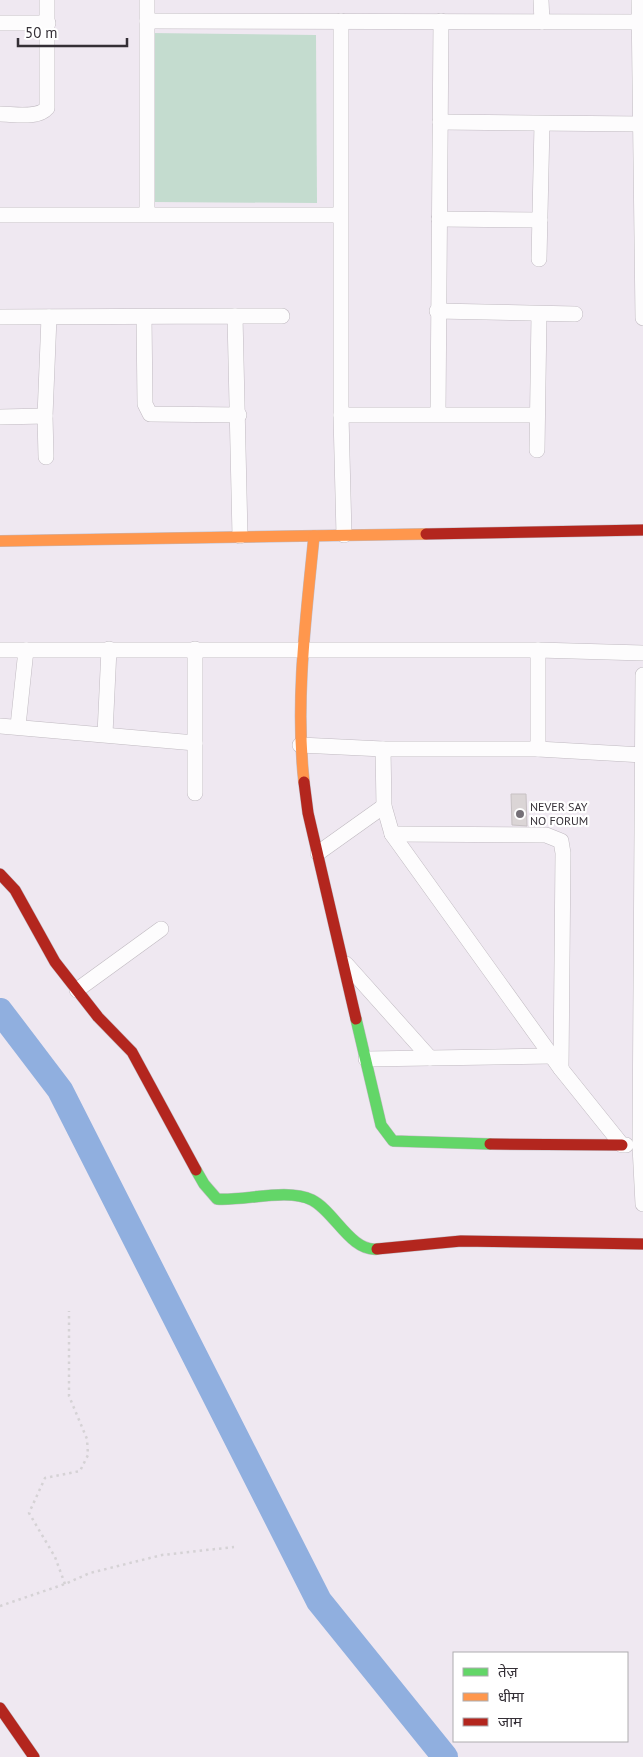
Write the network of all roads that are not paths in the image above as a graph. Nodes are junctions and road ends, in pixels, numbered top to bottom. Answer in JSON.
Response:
{"nodes":[{"id":1,"x":47,"y":0,"type":"edge"},
{"id":2,"x":147,"y":0,"type":"edge"},
{"id":3,"x":541,"y":0,"type":"edge"},
{"id":4,"x":638,"y":0,"type":"edge"},
{"id":5,"x":147,"y":21,"type":"junction"},
{"id":6,"x":341,"y":21,"type":"junction"},
{"id":7,"x":441,"y":21,"type":"junction"},
{"id":8,"x":0,"y":22,"type":"edge"},
{"id":9,"x":542,"y":22,"type":"junction"},
{"id":10,"x":641,"y":22,"type":"edge"},
{"id":11,"x":48,"y":23,"type":"junction"},
{"id":12,"x":0,"y":114,"type":"edge"},
{"id":13,"x":440,"y":122,"type":"junction"},
{"id":14,"x":542,"y":124,"type":"junction"},
{"id":15,"x":642,"y":124,"type":"edge"},
{"id":16,"x":147,"y":213,"type":"junction"},
{"id":17,"x":0,"y":215,"type":"edge"},
{"id":18,"x":339,"y":215,"type":"junction"},
{"id":19,"x":439,"y":220,"type":"junction"},
{"id":20,"x":540,"y":220,"type":"junction"},
{"id":21,"x":539,"y":259,"type":"dead end"},
{"id":22,"x":437,"y":311,"type":"junction"},
{"id":23,"x":539,"y":314,"type":"junction"},
{"id":24,"x":575,"y":314,"type":"dead end"},
{"id":25,"x":235,"y":316,"type":"junction"},
{"id":26,"x":282,"y":316,"type":"dead end"},
{"id":27,"x":0,"y":317,"type":"edge"},
{"id":28,"x":144,"y":317,"type":"junction"},
{"id":29,"x":49,"y":318,"type":"junction"},
{"id":30,"x":643,"y":318,"type":"edge"},
{"id":31,"x":438,"y":414,"type":"junction"},
{"id":32,"x":239,"y":415,"type":"junction"},
{"id":33,"x":341,"y":415,"type":"junction"},
{"id":34,"x":537,"y":415,"type":"junction"},
{"id":35,"x":45,"y":416,"type":"junction"},
{"id":36,"x":0,"y":417,"type":"edge"},
{"id":37,"x":537,"y":450,"type":"dead end"},
{"id":38,"x":46,"y":457,"type":"dead end"},
{"id":39,"x":643,"y":530,"type":"edge"},
{"id":40,"x":344,"y":535,"type":"junction"},
{"id":41,"x":240,"y":536,"type":"junction"},
{"id":42,"x":314,"y":536,"type":"junction"},
{"id":43,"x":0,"y":541,"type":"edge"},
{"id":44,"x":195,"y":649,"type":"junction"},
{"id":45,"x":0,"y":650,"type":"edge"},
{"id":46,"x":26,"y":650,"type":"junction"},
{"id":47,"x":109,"y":650,"type":"junction"},
{"id":48,"x":303,"y":650,"type":"junction"},
{"id":49,"x":538,"y":650,"type":"junction"},
{"id":50,"x":643,"y":653,"type":"edge"},
{"id":51,"x":643,"y":675,"type":"edge"},
{"id":52,"x":0,"y":726,"type":"edge"},
{"id":53,"x":18,"y":726,"type":"junction"},
{"id":54,"x":105,"y":734,"type":"junction"},
{"id":55,"x":195,"y":743,"type":"junction"},
{"id":56,"x":300,"y":745,"type":"junction"},
{"id":57,"x":383,"y":749,"type":"junction"},
{"id":58,"x":538,"y":749,"type":"junction"},
{"id":59,"x":642,"y":755,"type":"edge"},
{"id":60,"x":195,"y":792,"type":"dead end"},
{"id":61,"x":384,"y":806,"type":"junction"},
{"id":62,"x":392,"y":834,"type":"junction"},
{"id":63,"x":318,"y":852,"type":"junction"},
{"id":64,"x":0,"y":874,"type":"edge"},
{"id":65,"x":161,"y":929,"type":"dead end"},
{"id":66,"x":343,"y":961,"type":"junction"},
{"id":67,"x":77,"y":990,"type":"junction"},
{"id":68,"x":551,"y":1056,"type":"junction"},
{"id":69,"x":430,"y":1058,"type":"junction"},
{"id":70,"x":366,"y":1059,"type":"junction"},
{"id":71,"x":561,"y":1069,"type":"junction"},
{"id":72,"x":622,"y":1145,"type":"junction"},
{"id":73,"x":640,"y":1146,"type":"junction"},
{"id":74,"x":643,"y":1204,"type":"edge"},
{"id":75,"x":643,"y":1244,"type":"edge"},
{"id":76,"x":0,"y":1708,"type":"edge"},
{"id":77,"x":34,"y":1757,"type":"edge"}],
"edges":[{"from":1,"to":11,"type":"street"},
{"from":2,"to":5,"type":"street"},
{"from":3,"to":9,"type":"street"},
{"from":4,"to":10,"type":"street"},
{"from":5,"to":6,"type":"street"},
{"from":5,"to":16,"type":"street"},
{"from":6,"to":7,"type":"street"},
{"from":6,"to":18,"type":"street"},
{"from":7,"to":9,"type":"street"},
{"from":7,"to":13,"type":"street"},
{"from":8,"to":11,"type":"street"},
{"from":9,"to":10,"type":"street"},
{"from":10,"to":15,"type":"street"},
{"from":11,"to":12,"type":"street"},
{"from":13,"to":14,"type":"street"},
{"from":13,"to":19,"type":"street"},
{"from":14,"to":15,"type":"street"},
{"from":14,"to":20,"type":"street"},
{"from":15,"to":30,"type":"street"},
{"from":16,"to":17,"type":"street"},
{"from":16,"to":18,"type":"street"},
{"from":18,"to":33,"type":"street"},
{"from":19,"to":20,"type":"street"},
{"from":19,"to":22,"type":"street"},
{"from":20,"to":21,"type":"street"},
{"from":22,"to":23,"type":"street"},
{"from":22,"to":31,"type":"street"},
{"from":23,"to":24,"type":"street"},
{"from":23,"to":34,"type":"street"},
{"from":25,"to":26,"type":"street"},
{"from":25,"to":28,"type":"street"},
{"from":25,"to":32,"type":"street"},
{"from":27,"to":29,"type":"street"},
{"from":28,"to":29,"type":"street"},
{"from":28,"to":32,"type":"street"},
{"from":29,"to":35,"type":"street"},
{"from":31,"to":33,"type":"street"},
{"from":31,"to":34,"type":"street"},
{"from":32,"to":41,"type":"street"},
{"from":33,"to":40,"type":"street"},
{"from":34,"to":37,"type":"street"},
{"from":35,"to":36,"type":"street"},
{"from":35,"to":38,"type":"street"},
{"from":39,"to":40,"type":"street"},
{"from":40,"to":42,"type":"street"},
{"from":41,"to":42,"type":"street"},
{"from":41,"to":43,"type":"street"},
{"from":42,"to":48,"type":"street"},
{"from":44,"to":47,"type":"street"},
{"from":44,"to":48,"type":"street"},
{"from":44,"to":55,"type":"street"},
{"from":45,"to":46,"type":"street"},
{"from":46,"to":47,"type":"street"},
{"from":46,"to":53,"type":"street"},
{"from":47,"to":54,"type":"street"},
{"from":48,"to":49,"type":"street"},
{"from":48,"to":56,"type":"street"},
{"from":49,"to":50,"type":"street"},
{"from":49,"to":58,"type":"street"},
{"from":51,"to":59,"type":"street"},
{"from":52,"to":53,"type":"street"},
{"from":53,"to":54,"type":"street"},
{"from":54,"to":55,"type":"street"},
{"from":55,"to":60,"type":"street"},
{"from":56,"to":57,"type":"street"},
{"from":56,"to":63,"type":"street"},
{"from":57,"to":58,"type":"street"},
{"from":57,"to":61,"type":"street"},
{"from":58,"to":59,"type":"street"},
{"from":59,"to":73,"type":"street"},
{"from":61,"to":62,"type":"street"},
{"from":61,"to":63,"type":"street"},
{"from":62,"to":68,"type":"street"},
{"from":62,"to":71,"type":"street"},
{"from":63,"to":66,"type":"street"},
{"from":64,"to":67,"type":"street"},
{"from":65,"to":67,"type":"street"},
{"from":66,"to":69,"type":"street"},
{"from":66,"to":70,"type":"street"},
{"from":67,"to":75,"type":"street"},
{"from":68,"to":69,"type":"street"},
{"from":68,"to":71,"type":"street"},
{"from":69,"to":70,"type":"street"},
{"from":70,"to":72,"type":"street"},
{"from":71,"to":72,"type":"street"},
{"from":72,"to":73,"type":"street"},
{"from":73,"to":74,"type":"street"},
{"from":76,"to":77,"type":"street"}]}
